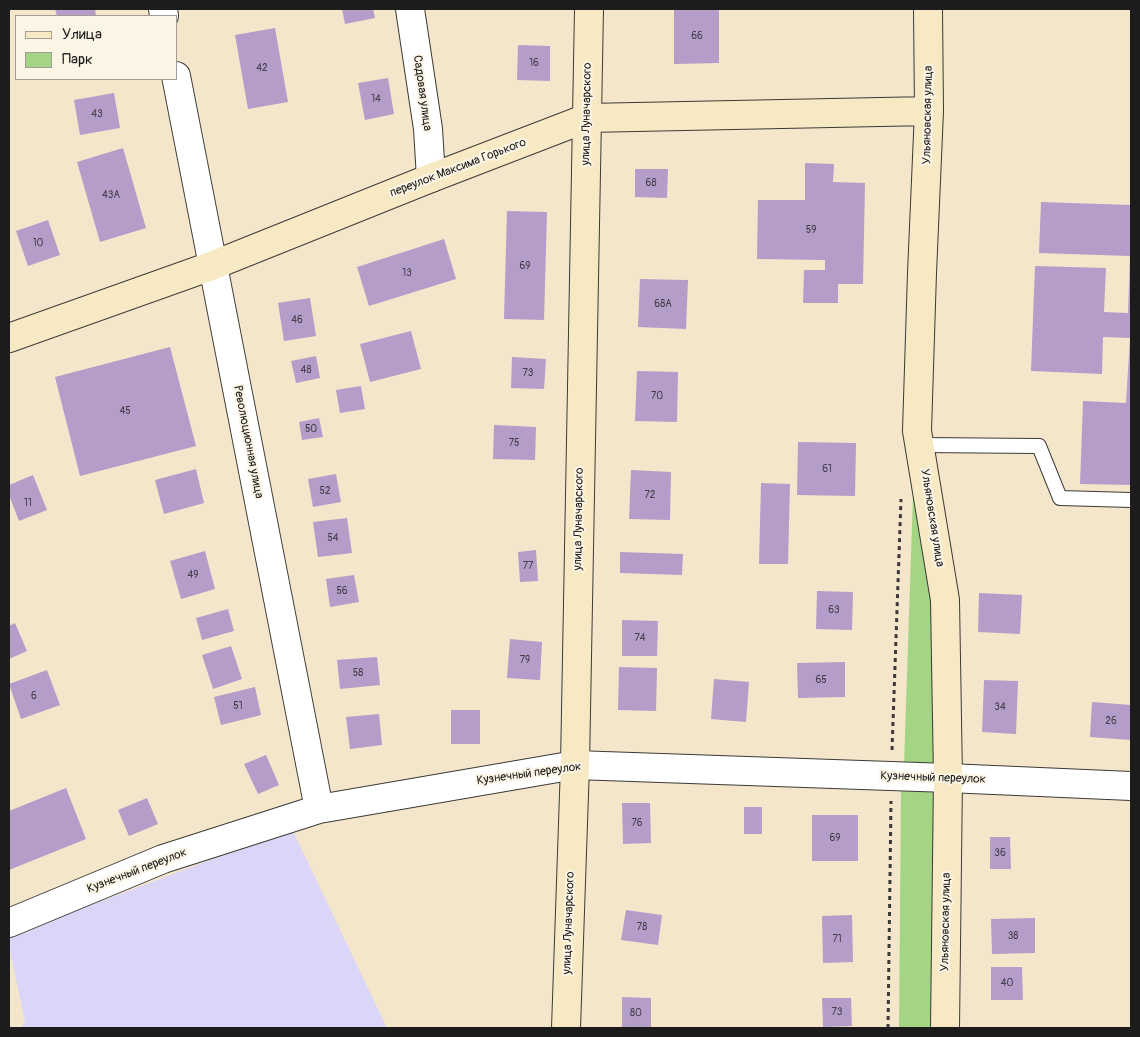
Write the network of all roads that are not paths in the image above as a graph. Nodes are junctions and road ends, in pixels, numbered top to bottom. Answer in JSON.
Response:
{"nodes":[{"id":1,"x":410,"y":9,"type":"edge"},
{"id":2,"x":589,"y":9,"type":"edge"},
{"id":3,"x":928,"y":9,"type":"edge"},
{"id":4,"x":177,"y":80,"type":"edge"},
{"id":5,"x":929,"y":111,"type":"junction"},
{"id":6,"x":587,"y":118,"type":"junction"},
{"id":7,"x":431,"y":178,"type":"junction"},
{"id":8,"x":214,"y":265,"type":"junction"},
{"id":9,"x":9,"y":338,"type":"edge"},
{"id":10,"x":920,"y":445,"type":"junction"},
{"id":11,"x":1131,"y":500,"type":"edge"},
{"id":12,"x":574,"y":766,"type":"junction"},
{"id":13,"x":948,"y":778,"type":"junction"},
{"id":14,"x":1131,"y":786,"type":"edge"},
{"id":15,"x":319,"y":809,"type":"junction"},
{"id":16,"x":9,"y":923,"type":"edge"},
{"id":17,"x":566,"y":1028,"type":"edge"},
{"id":18,"x":945,"y":1028,"type":"edge"}],
"edges":[{"from":1,"to":7,"type":"street","name":"Садовая улица"},
{"from":2,"to":6,"type":"street","name":"улица Луначарского"},
{"from":3,"to":5,"type":"street","name":"Ульяновская улица"},
{"from":4,"to":8,"type":"street","name":"Революционная улица"},
{"from":5,"to":6,"type":"street","name":"переулок Максима Горького"},
{"from":5,"to":10,"type":"street","name":"Ульяновская улица"},
{"from":6,"to":7,"type":"street","name":"переулок Максима Горького"},
{"from":6,"to":12,"type":"street","name":"улица Луначарского"},
{"from":7,"to":8,"type":"street","name":"переулок Максима Горького"},
{"from":8,"to":9,"type":"street","name":"переулок Максима Горького"},
{"from":8,"to":15,"type":"street","name":"Революционная улица"},
{"from":10,"to":11,"type":"lane"},
{"from":10,"to":13,"type":"street","name":"Ульяновская улица"},
{"from":12,"to":13,"type":"street","name":"Кузнечный переулок"},
{"from":12,"to":15,"type":"street","name":"Кузнечный переулок"},
{"from":12,"to":17,"type":"street","name":"улица Луначарского"},
{"from":13,"to":14,"type":"street","name":"Кузнечный переулок"},
{"from":13,"to":18,"type":"street","name":"Ульяновская улица"},
{"from":15,"to":16,"type":"street","name":"Кузнечный переулок"}]}
